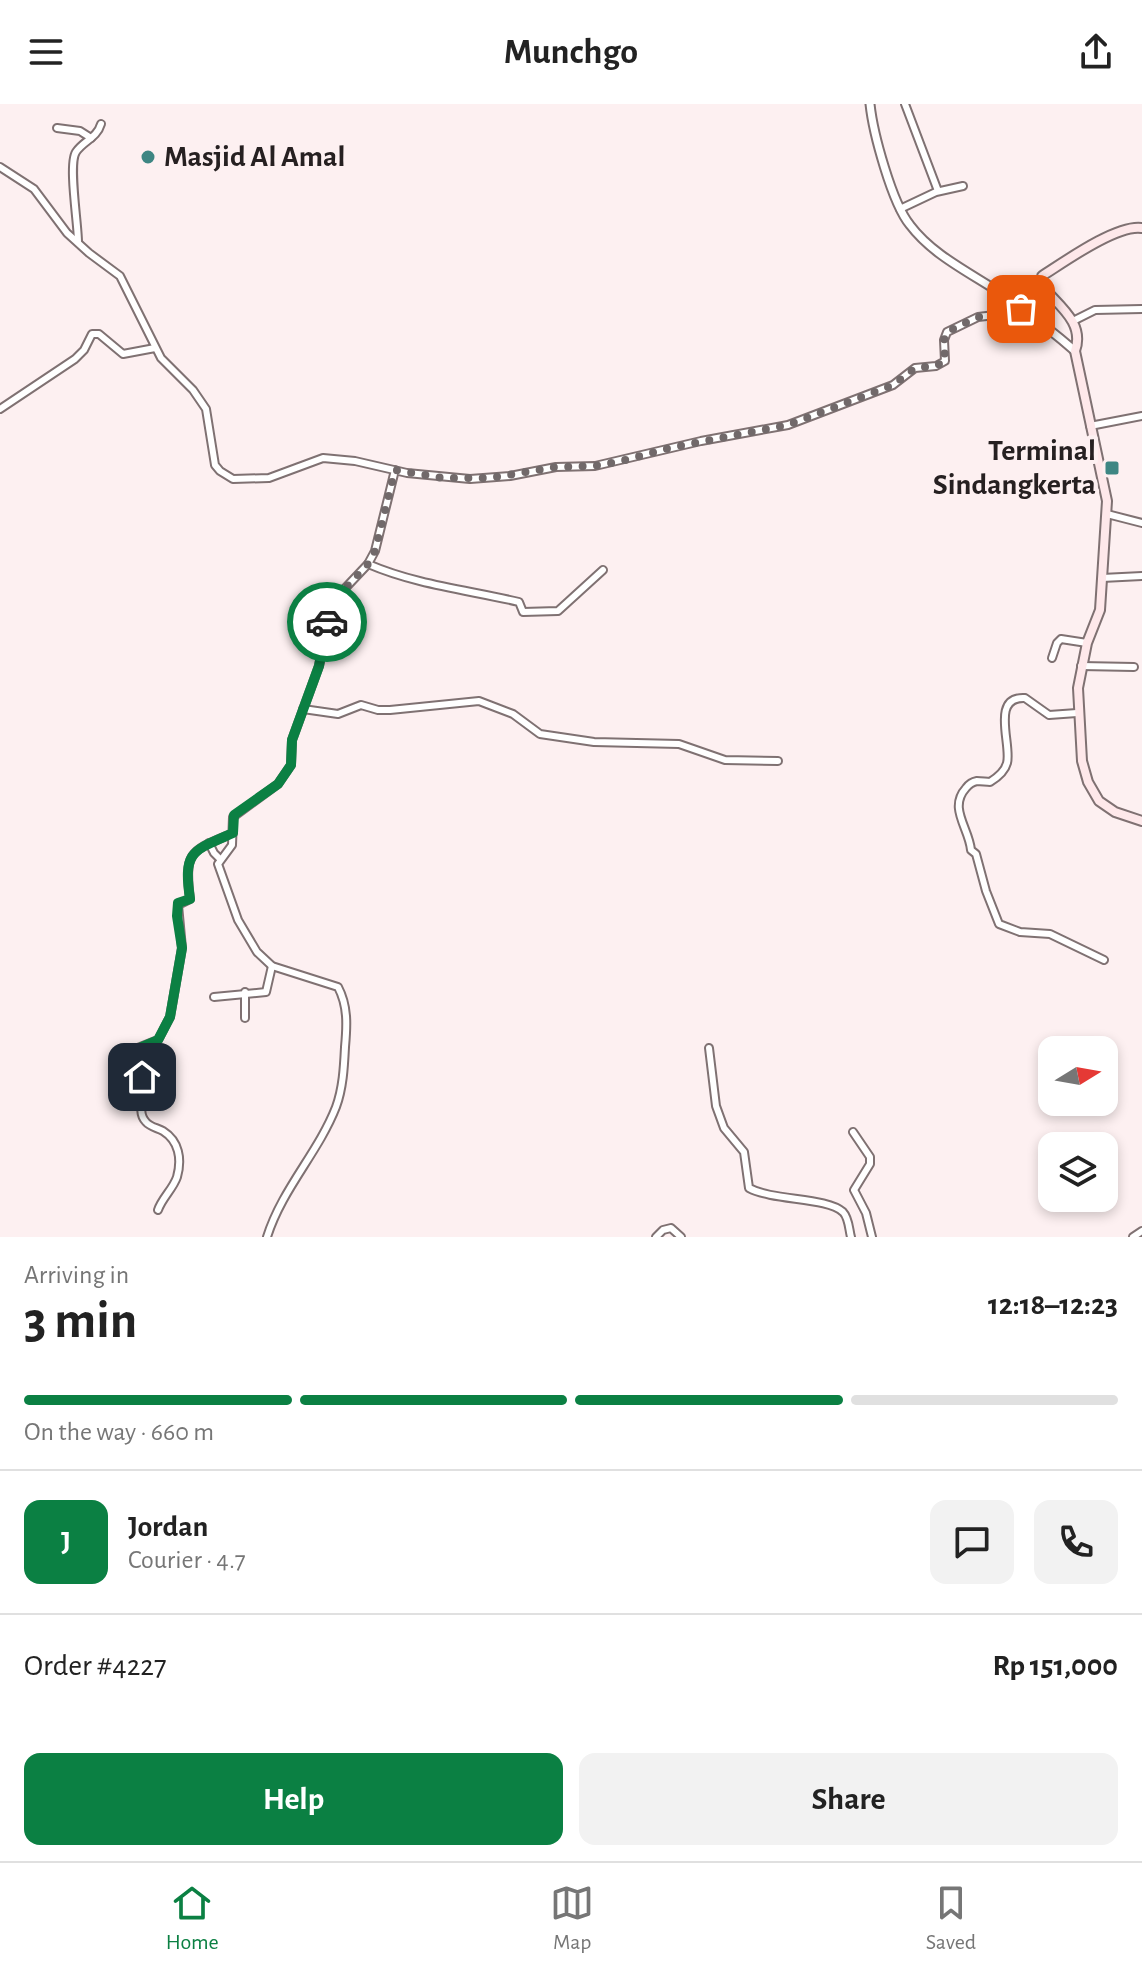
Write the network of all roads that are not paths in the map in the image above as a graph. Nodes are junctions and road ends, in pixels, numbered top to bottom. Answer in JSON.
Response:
{"nodes":[{"id":1,"x":870,"y":104,"type":"edge"},
{"id":2,"x":905,"y":104,"type":"edge"},
{"id":3,"x":101,"y":124,"type":"dead end"},
{"id":4,"x":57,"y":128,"type":"dead end"},
{"id":5,"x":91,"y":138,"type":"junction"},
{"id":6,"x":0,"y":167,"type":"edge"},
{"id":7,"x":963,"y":186,"type":"dead end"},
{"id":8,"x":938,"y":191,"type":"junction"},
{"id":9,"x":900,"y":209,"type":"junction"},
{"id":10,"x":1142,"y":228,"type":"edge"},
{"id":11,"x":78,"y":242,"type":"junction"},
{"id":12,"x":1021,"y":309,"type":"junction"},
{"id":13,"x":1142,"y":309,"type":"edge"},
{"id":14,"x":1073,"y":321,"type":"junction"},
{"id":15,"x":155,"y":348,"type":"junction"},
{"id":16,"x":1075,"y":351,"type":"junction"},
{"id":17,"x":0,"y":409,"type":"edge"},
{"id":18,"x":1142,"y":416,"type":"edge"},
{"id":19,"x":1090,"y":426,"type":"junction"},
{"id":20,"x":395,"y":470,"type":"junction"},
{"id":21,"x":1107,"y":514,"type":"junction"},
{"id":22,"x":1142,"y":523,"type":"edge"},
{"id":23,"x":368,"y":564,"type":"junction"},
{"id":24,"x":603,"y":570,"type":"dead end"},
{"id":25,"x":1142,"y":576,"type":"edge"},
{"id":26,"x":1102,"y":578,"type":"junction"},
{"id":27,"x":1087,"y":643,"type":"junction"},
{"id":28,"x":1052,"y":658,"type":"dead end"},
{"id":29,"x":1081,"y":666,"type":"junction"},
{"id":30,"x":1134,"y":667,"type":"dead end"},
{"id":31,"x":303,"y":709,"type":"junction"},
{"id":32,"x":1077,"y":713,"type":"junction"},
{"id":33,"x":778,"y":761,"type":"dead end"},
{"id":34,"x":1142,"y":821,"type":"edge"},
{"id":35,"x":233,"y":833,"type":"junction"},
{"id":36,"x":209,"y":843,"type":"junction"},
{"id":37,"x":220,"y":859,"type":"junction"},
{"id":38,"x":1104,"y":960,"type":"dead end"},
{"id":39,"x":272,"y":966,"type":"junction"},
{"id":40,"x":245,"y":992,"type":"junction"},
{"id":41,"x":214,"y":997,"type":"dead end"},
{"id":42,"x":245,"y":1018,"type":"dead end"},
{"id":43,"x":709,"y":1048,"type":"dead end"},
{"id":44,"x":853,"y":1132,"type":"dead end"},
{"id":45,"x":158,"y":1210,"type":"dead end"},
{"id":46,"x":267,"y":1237,"type":"edge"},
{"id":47,"x":656,"y":1237,"type":"edge"},
{"id":48,"x":681,"y":1237,"type":"edge"},
{"id":49,"x":851,"y":1237,"type":"edge"},
{"id":50,"x":872,"y":1237,"type":"edge"}],
"edges":[{"from":1,"to":9,"type":"street"},
{"from":2,"to":8,"type":"street"},
{"from":3,"to":5,"type":"street"},
{"from":4,"to":5,"type":"street"},
{"from":5,"to":11,"type":"street"},
{"from":6,"to":11,"type":"street"},
{"from":7,"to":8,"type":"street"},
{"from":8,"to":9,"type":"street"},
{"from":9,"to":12,"type":"street"},
{"from":10,"to":14,"type":"main road"},
{"from":11,"to":15,"type":"street"},
{"from":12,"to":16,"type":"street"},
{"from":12,"to":20,"type":"street"},
{"from":13,"to":14,"type":"street"},
{"from":14,"to":16,"type":"main road"},
{"from":15,"to":17,"type":"street"},
{"from":15,"to":20,"type":"street"},
{"from":16,"to":19,"type":"main road"},
{"from":18,"to":19,"type":"street"},
{"from":19,"to":21,"type":"main road"},
{"from":20,"to":23,"type":"street"},
{"from":21,"to":22,"type":"street"},
{"from":21,"to":26,"type":"main road"},
{"from":23,"to":24,"type":"street"},
{"from":23,"to":31,"type":"street"},
{"from":25,"to":26,"type":"street"},
{"from":26,"to":27,"type":"main road"},
{"from":27,"to":28,"type":"street"},
{"from":27,"to":29,"type":"main road"},
{"from":29,"to":30,"type":"street"},
{"from":29,"to":32,"type":"main road"},
{"from":31,"to":33,"type":"street"},
{"from":31,"to":35,"type":"street"},
{"from":32,"to":34,"type":"main road"},
{"from":32,"to":38,"type":"street"},
{"from":35,"to":36,"type":"street"},
{"from":35,"to":37,"type":"street"},
{"from":36,"to":37,"type":"street"},
{"from":36,"to":45,"type":"street"},
{"from":37,"to":39,"type":"street"},
{"from":39,"to":40,"type":"street"},
{"from":39,"to":46,"type":"street"},
{"from":40,"to":41,"type":"street"},
{"from":40,"to":42,"type":"street"},
{"from":43,"to":49,"type":"street"},
{"from":44,"to":50,"type":"street"},
{"from":47,"to":48,"type":"street"}]}
